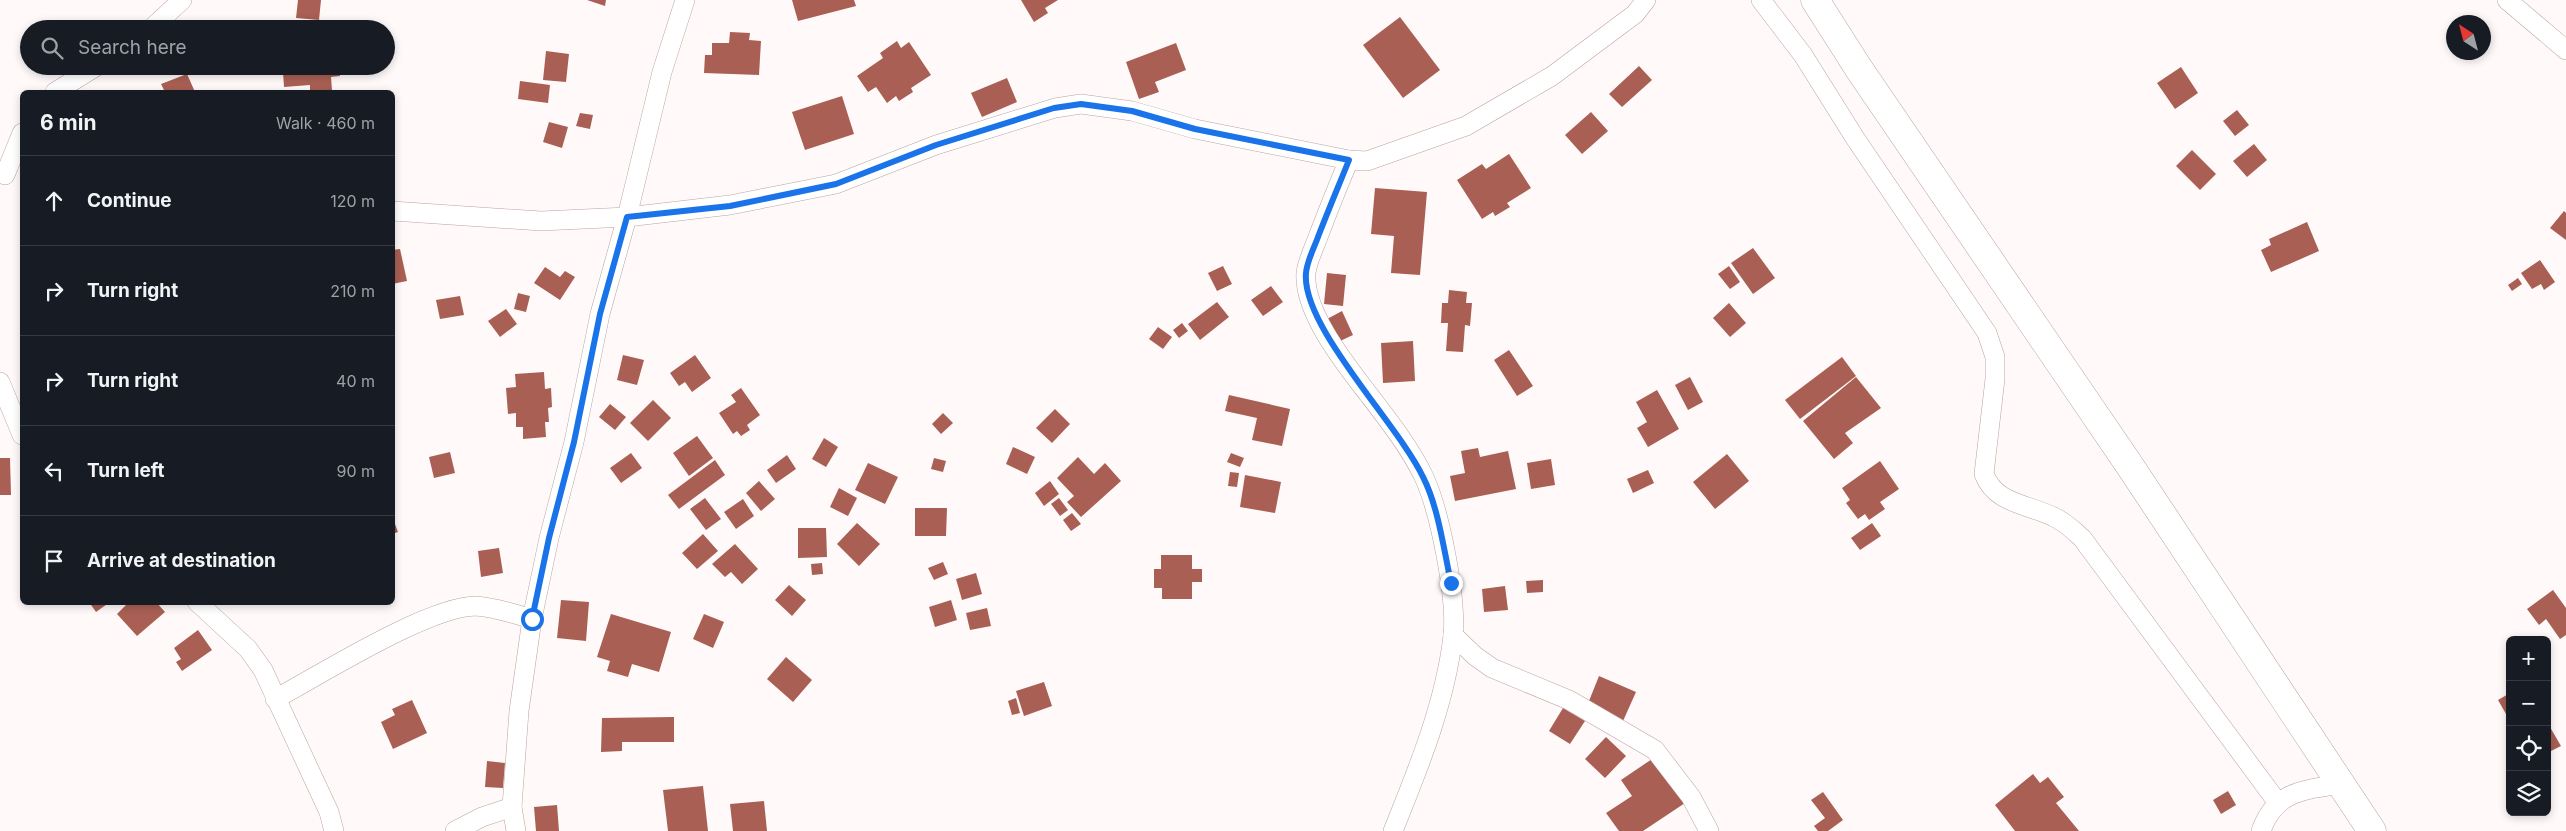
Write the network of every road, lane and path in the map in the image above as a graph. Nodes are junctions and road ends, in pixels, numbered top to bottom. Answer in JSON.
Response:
{"nodes":[{"id":1,"x":182,"y":0,"type":"edge"},
{"id":2,"x":684,"y":0,"type":"edge"},
{"id":3,"x":1646,"y":0,"type":"edge"},
{"id":4,"x":1760,"y":0,"type":"edge"},
{"id":5,"x":1815,"y":0,"type":"edge"},
{"id":6,"x":2507,"y":0,"type":"edge"},
{"id":7,"x":161,"y":20,"type":"edge"},
{"id":8,"x":2566,"y":50,"type":"edge"},
{"id":9,"x":82,"y":75,"type":"edge"},
{"id":10,"x":58,"y":90,"type":"edge"},
{"id":11,"x":20,"y":140,"type":"edge"},
{"id":12,"x":1349,"y":160,"type":"junction"},
{"id":13,"x":9,"y":176,"type":"edge"},
{"id":14,"x":395,"y":210,"type":"edge"},
{"id":15,"x":627,"y":217,"type":"junction"},
{"id":16,"x":0,"y":382,"type":"edge"},
{"id":17,"x":20,"y":430,"type":"edge"},
{"id":18,"x":200,"y":605,"type":"edge"},
{"id":19,"x":532,"y":619,"type":"junction"},
{"id":20,"x":1453,"y":635,"type":"junction"},
{"id":21,"x":275,"y":699,"type":"junction"},
{"id":22,"x":2341,"y":784,"type":"junction"},
{"id":23,"x":2278,"y":803,"type":"junction"},
{"id":24,"x":512,"y":807,"type":"junction"},
{"id":25,"x":334,"y":831,"type":"edge"},
{"id":26,"x":455,"y":831,"type":"edge"},
{"id":27,"x":516,"y":831,"type":"edge"},
{"id":28,"x":1393,"y":831,"type":"edge"},
{"id":29,"x":1709,"y":831,"type":"edge"},
{"id":30,"x":2261,"y":831,"type":"edge"},
{"id":31,"x":2372,"y":831,"type":"edge"}],
"edges":[{"from":1,"to":7,"type":"street"},
{"from":2,"to":15,"type":"street"},
{"from":3,"to":12,"type":"street"},
{"from":4,"to":23,"type":"street"},
{"from":5,"to":22,"type":"highway"},
{"from":6,"to":8,"type":"street"},
{"from":9,"to":10,"type":"street"},
{"from":11,"to":13,"type":"street"},
{"from":12,"to":15,"type":"street"},
{"from":12,"to":20,"type":"street"},
{"from":14,"to":15,"type":"street"},
{"from":15,"to":19,"type":"street"},
{"from":16,"to":17,"type":"street"},
{"from":18,"to":21,"type":"street"},
{"from":19,"to":21,"type":"street"},
{"from":19,"to":24,"type":"street"},
{"from":20,"to":28,"type":"street"},
{"from":20,"to":29,"type":"street"},
{"from":21,"to":25,"type":"street"},
{"from":22,"to":23,"type":"street"},
{"from":22,"to":31,"type":"highway"},
{"from":23,"to":30,"type":"street"},
{"from":24,"to":26,"type":"street"},
{"from":24,"to":27,"type":"street"}]}
